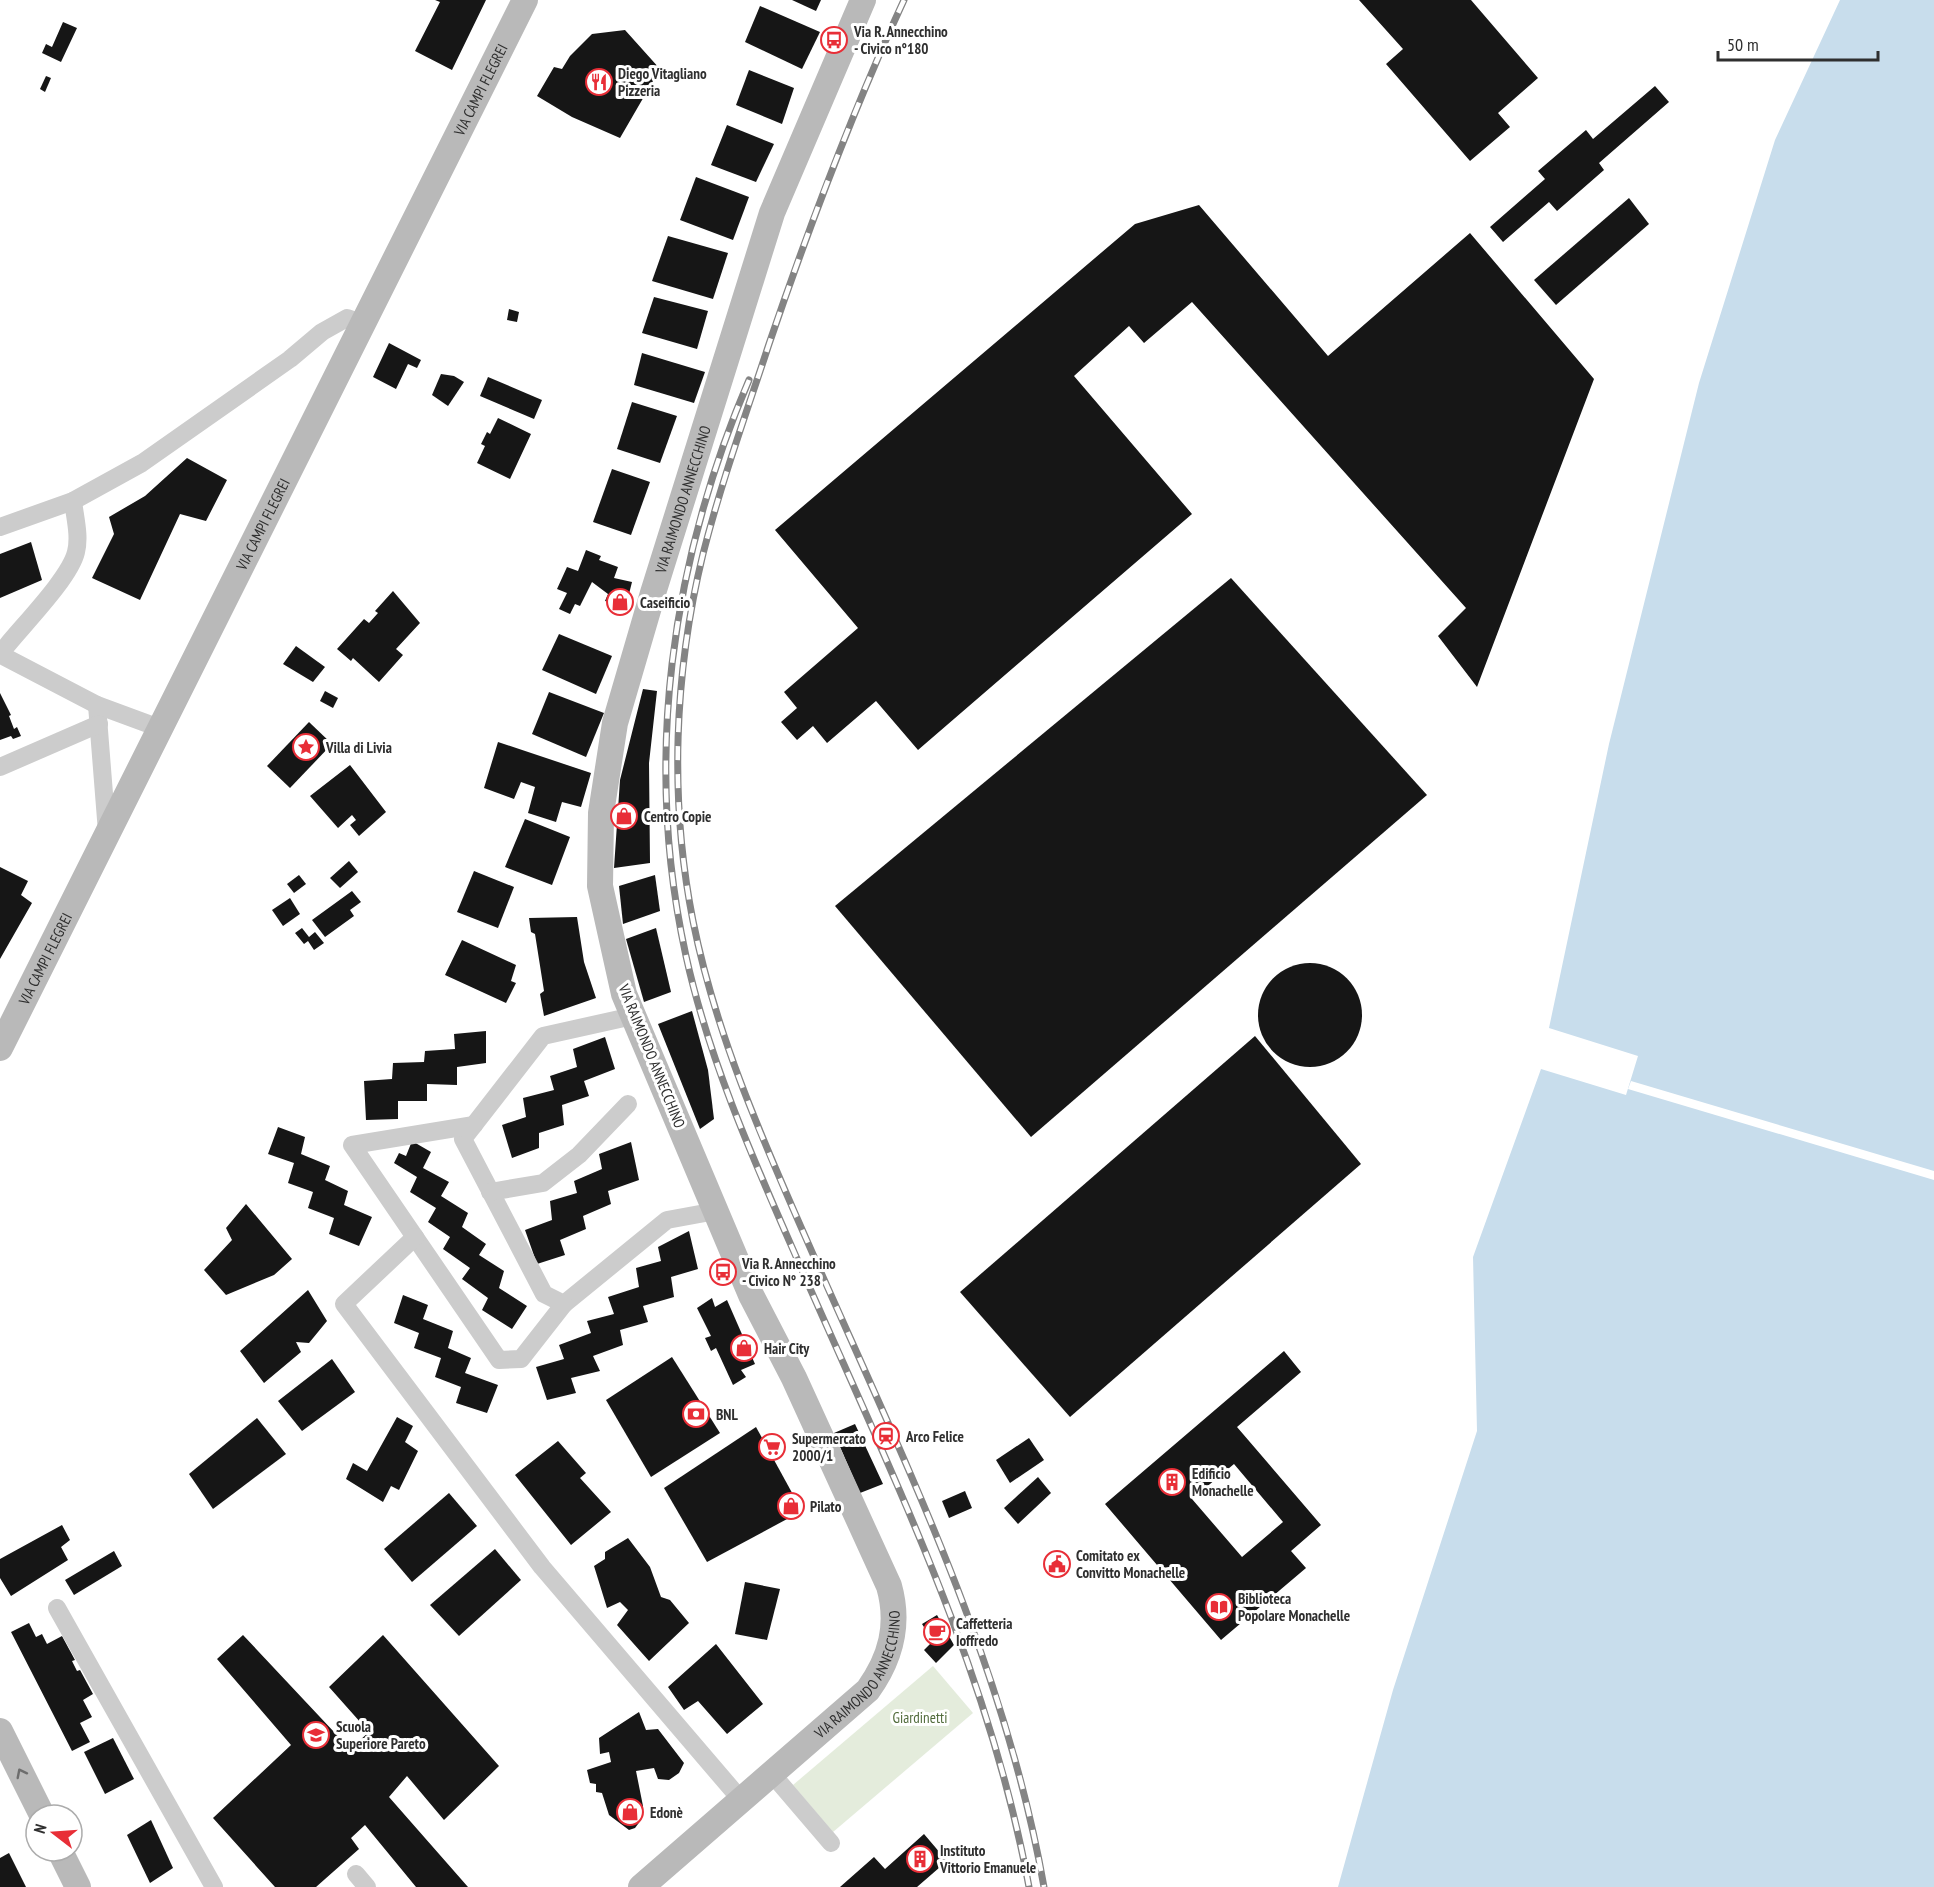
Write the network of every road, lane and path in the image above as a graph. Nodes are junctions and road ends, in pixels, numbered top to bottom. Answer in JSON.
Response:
{"nodes":[{"id":1,"x":525,"y":0,"type":"edge"},
{"id":2,"x":863,"y":0,"type":"edge"},
{"id":3,"x":364,"y":324,"type":"junction"},
{"id":4,"x":73,"y":501,"type":"junction"},
{"id":5,"x":0,"y":527,"type":"edge"},
{"id":6,"x":97,"y":705,"type":"junction"},
{"id":7,"x":99,"y":724,"type":"junction"},
{"id":8,"x":162,"y":729,"type":"junction"},
{"id":9,"x":0,"y":767,"type":"edge"},
{"id":10,"x":107,"y":836,"type":"junction"},
{"id":11,"x":633,"y":1016,"type":"junction"},
{"id":12,"x":0,"y":1048,"type":"edge"},
{"id":13,"x":628,"y":1104,"type":"dead end"},
{"id":14,"x":474,"y":1125,"type":"junction"},
{"id":15,"x":490,"y":1191,"type":"junction"},
{"id":16,"x":716,"y":1211,"type":"junction"},
{"id":17,"x":415,"y":1237,"type":"junction"},
{"id":18,"x":564,"y":1304,"type":"junction"},
{"id":19,"x":57,"y":1608,"type":"dead end"},
{"id":20,"x":0,"y":1731,"type":"edge"},
{"id":21,"x":772,"y":1774,"type":"junction"},
{"id":22,"x":742,"y":1801,"type":"junction"},
{"id":23,"x":36,"y":1803,"type":"edge"},
{"id":24,"x":831,"y":1844,"type":"dead end"},
{"id":25,"x":66,"y":1863,"type":"edge"},
{"id":26,"x":78,"y":1887,"type":"edge"},
{"id":27,"x":214,"y":1887,"type":"edge"},
{"id":28,"x":641,"y":1887,"type":"edge"}],
"edges":[{"from":1,"to":3,"type":"street","name":"VIA CAMPI FLEGREI"},
{"from":2,"to":11,"type":"street","name":"VIA RAIMONDO ANNECCHINO"},
{"from":3,"to":4,"type":"street"},
{"from":3,"to":8,"type":"street","name":"VIA CAMPI FLEGREI"},
{"from":4,"to":5,"type":"street"},
{"from":4,"to":6,"type":"street"},
{"from":6,"to":7,"type":"street"},
{"from":6,"to":8,"type":"street"},
{"from":7,"to":9,"type":"street"},
{"from":7,"to":10,"type":"street"},
{"from":8,"to":10,"type":"street","name":"VIA CAMPI FLEGREI"},
{"from":10,"to":12,"type":"street","name":"VIA CAMPI FLEGREI"},
{"from":11,"to":14,"type":"street"},
{"from":11,"to":16,"type":"street","name":"VIA RAIMONDO ANNECCHINO"},
{"from":13,"to":15,"type":"street"},
{"from":14,"to":15,"type":"street"},
{"from":14,"to":17,"type":"street"},
{"from":15,"to":18,"type":"street"},
{"from":16,"to":18,"type":"street"},
{"from":16,"to":21,"type":"street","name":"VIA RAIMONDO ANNECCHINO"},
{"from":17,"to":18,"type":"street"},
{"from":17,"to":22,"type":"street"},
{"from":19,"to":27,"type":"street"},
{"from":23,"to":20,"type":"street","one_way":true},
{"from":21,"to":22,"type":"street","name":"VIA RAIMONDO ANNECCHINO"},
{"from":21,"to":24,"type":"street"},
{"from":22,"to":28,"type":"street","name":"VIA RAIMONDO ANNECCHINO"},
{"from":25,"to":26,"type":"street"}]}
